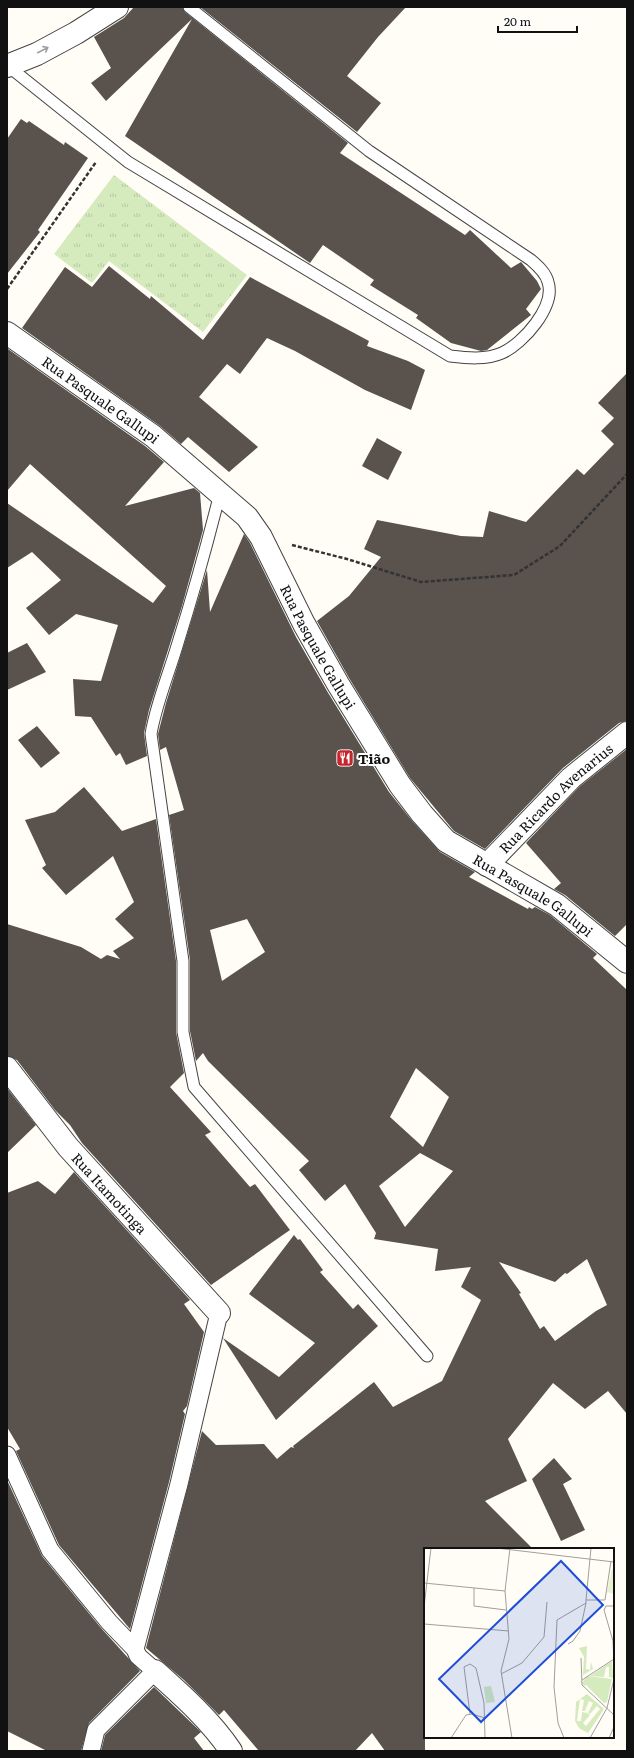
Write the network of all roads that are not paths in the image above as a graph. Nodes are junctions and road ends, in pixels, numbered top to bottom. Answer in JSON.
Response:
{"nodes":[{"id":1,"x":117,"y":7,"type":"edge"},
{"id":2,"x":189,"y":7,"type":"edge"},
{"id":3,"x":7,"y":66,"type":"edge"},
{"id":4,"x":7,"y":333,"type":"edge"},
{"id":5,"x":220,"y":493,"type":"junction"},
{"id":6,"x":627,"y":733,"type":"edge"},
{"id":7,"x":487,"y":865,"type":"junction"},
{"id":8,"x":627,"y":962,"type":"edge"},
{"id":9,"x":7,"y":1068,"type":"edge"},
{"id":10,"x":219,"y":1313,"type":"joint"},
{"id":11,"x":427,"y":1356,"type":"dead end"},
{"id":12,"x":7,"y":1455,"type":"edge"},
{"id":13,"x":135,"y":1649,"type":"junction"},
{"id":14,"x":155,"y":1671,"type":"junction"},
{"id":15,"x":91,"y":1751,"type":"edge"},
{"id":16,"x":231,"y":1751,"type":"edge"}],
"edges":[{"from":3,"to":1,"type":"street","one_way":true},
{"from":2,"to":3,"type":"lane"},
{"from":4,"to":5,"type":"street","name":"Rua Pasquale Gallupi"},
{"from":5,"to":7,"type":"street","name":"Rua Pasquale Gallupi"},
{"from":5,"to":11,"type":"lane"},
{"from":6,"to":7,"type":"street","name":"Rua Ricardo Avenarius"},
{"from":7,"to":8,"type":"street","name":"Rua Pasquale Gallupi"},
{"from":9,"to":10,"type":"street","name":"Rua Itamotinga"},
{"from":10,"to":13,"type":"street"},
{"from":12,"to":13,"type":"street"},
{"from":13,"to":14,"type":"street"},
{"from":14,"to":15,"type":"street"},
{"from":14,"to":16,"type":"street"}]}
